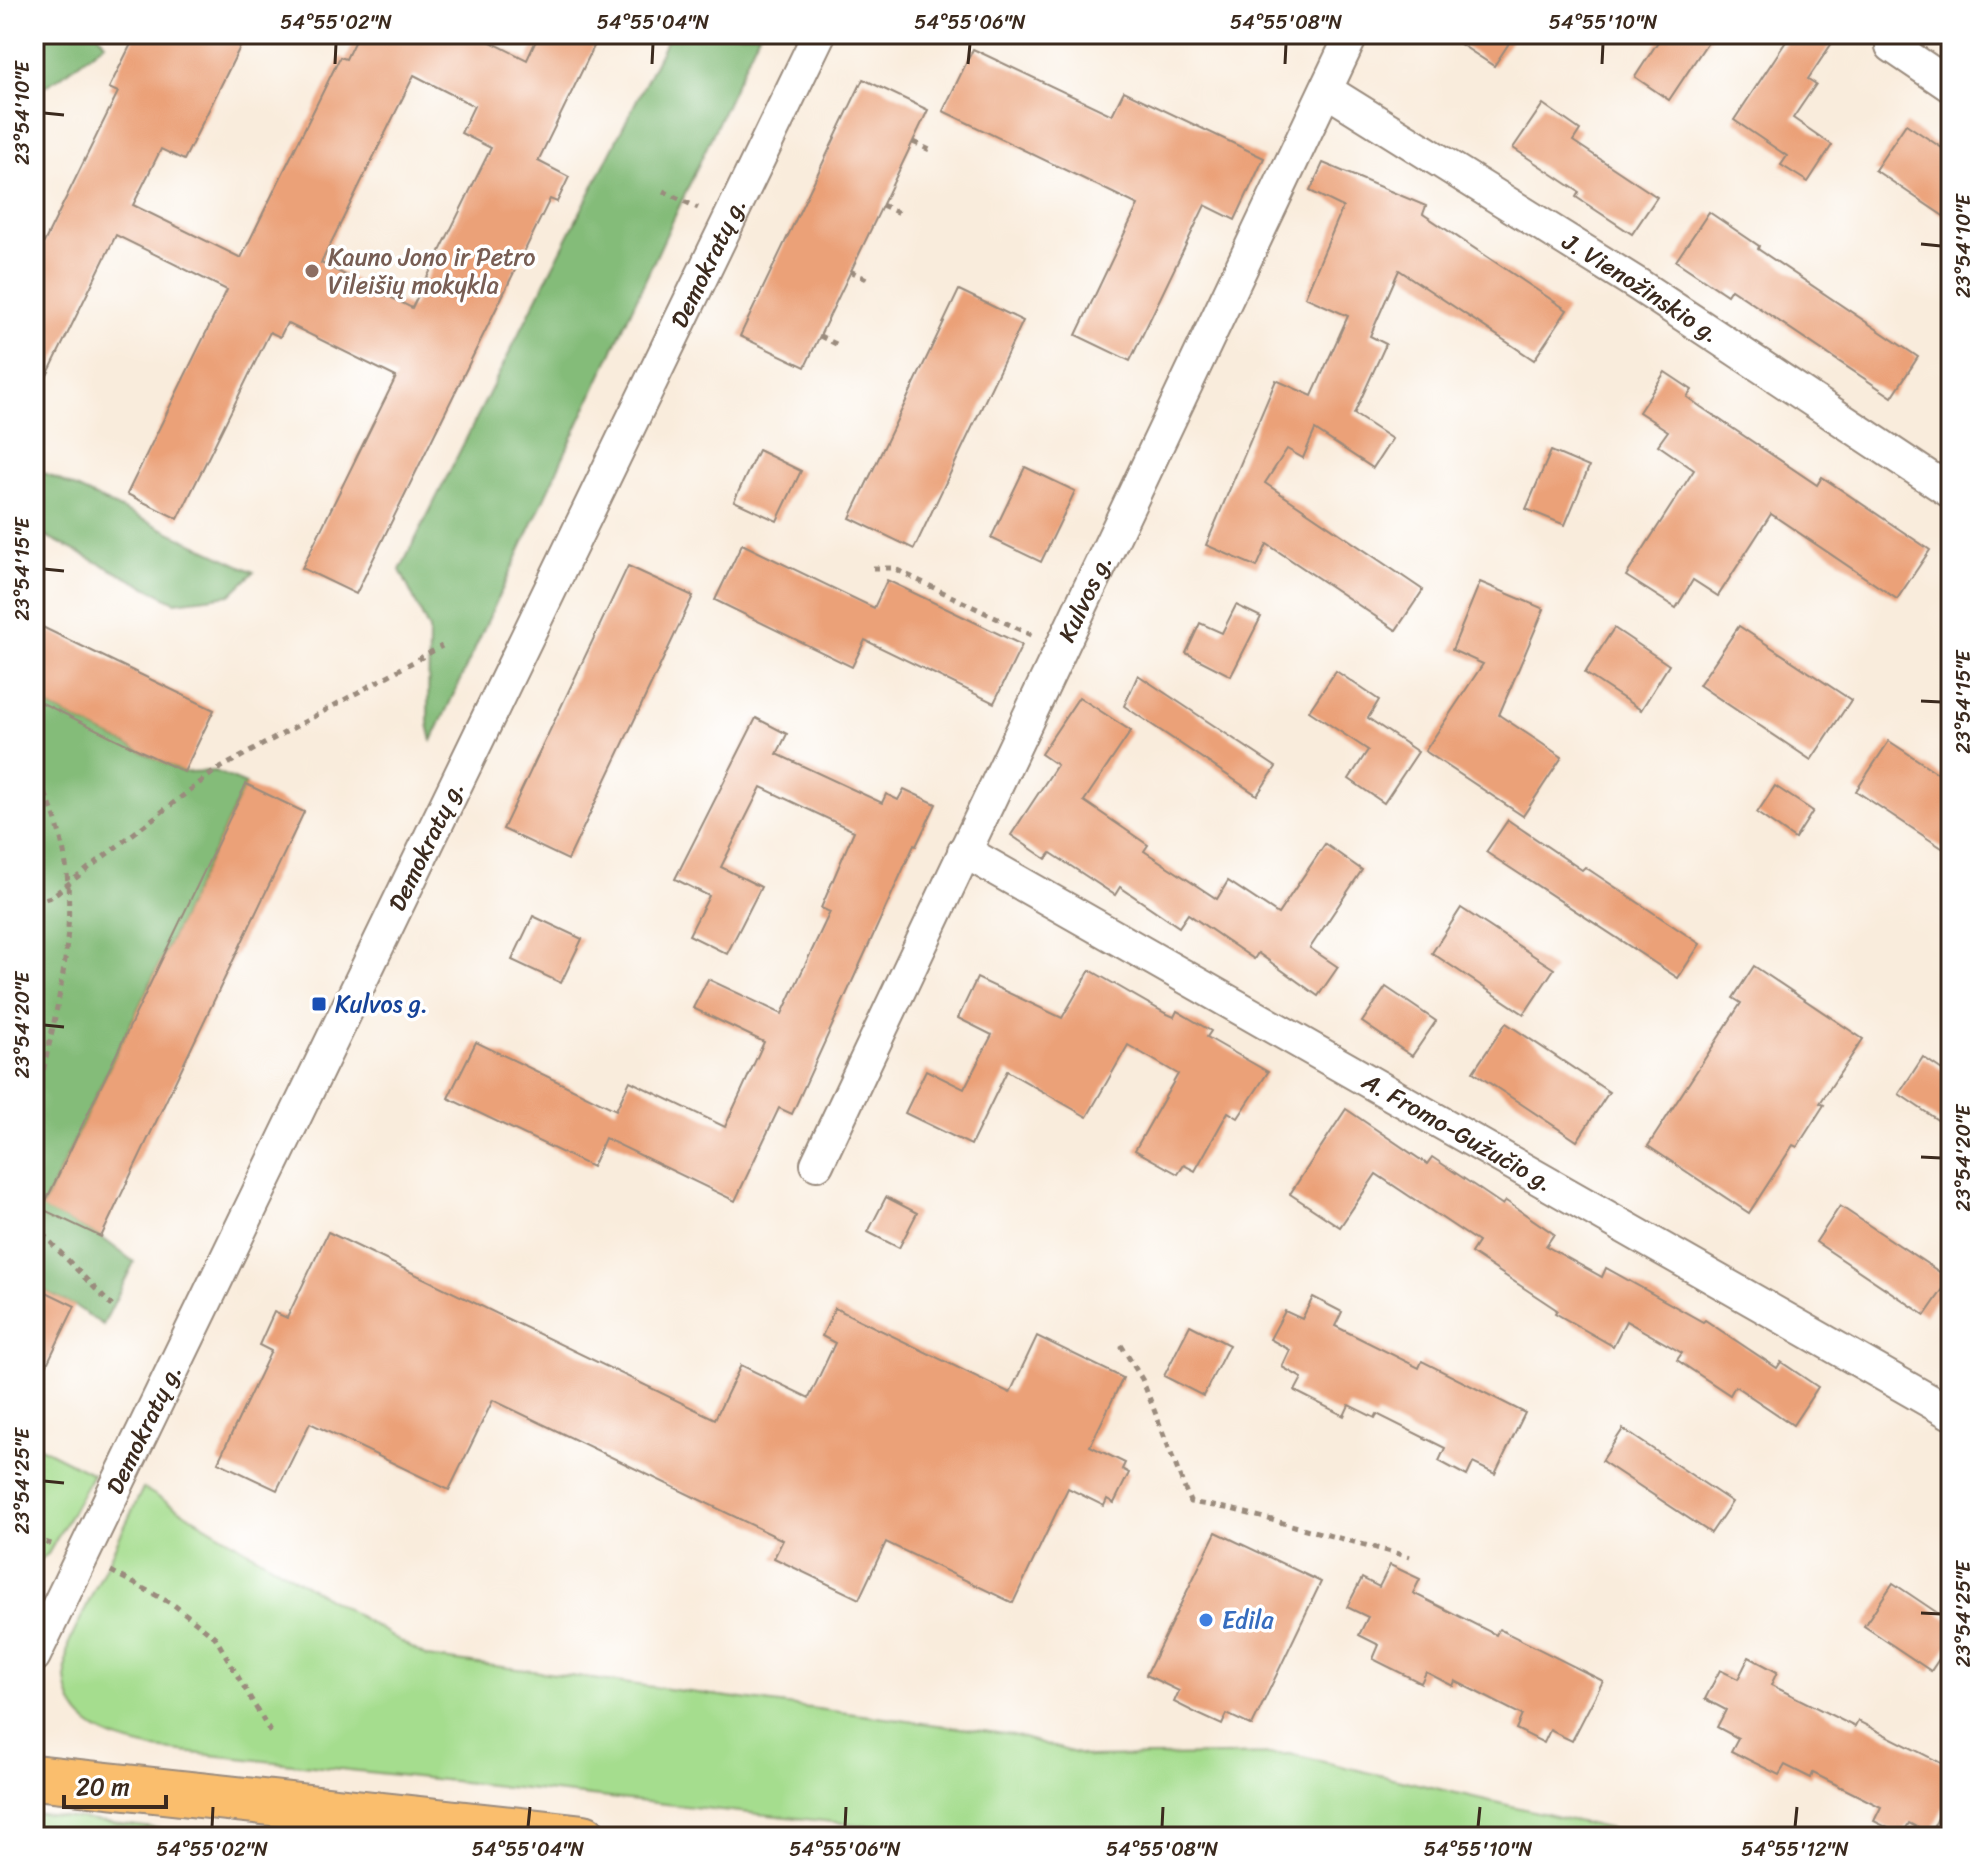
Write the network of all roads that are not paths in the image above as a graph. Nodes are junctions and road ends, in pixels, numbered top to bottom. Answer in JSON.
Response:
{"nodes":[{"id":1,"x":819,"y":34,"type":"edge"},
{"id":2,"x":1352,"y":34,"type":"edge"},
{"id":3,"x":1899,"y":34,"type":"edge"},
{"id":4,"x":1951,"y":86,"type":"edge"},
{"id":5,"x":1326,"y":90,"type":"junction"},
{"id":6,"x":1951,"y":492,"type":"edge"},
{"id":7,"x":964,"y":851,"type":"junction"},
{"id":8,"x":817,"y":1164,"type":"dead end"},
{"id":9,"x":1951,"y":1413,"type":"edge"},
{"id":10,"x":43,"y":1618,"type":"edge"},
{"id":11,"x":34,"y":1656,"type":"edge"},
{"id":12,"x":34,"y":1777,"type":"edge"},
{"id":13,"x":584,"y":1837,"type":"edge"}],
"edges":[{"from":1,"to":10,"type":"street","name":"Demokratų g."},
{"from":2,"to":5,"type":"street","name":"Kulvos g."},
{"from":3,"to":4,"type":"street"},
{"from":5,"to":6,"type":"street","name":"J. Vienožinskio g."},
{"from":5,"to":7,"type":"street","name":"Kulvos g."},
{"from":7,"to":8,"type":"street","name":"Kulvos g."},
{"from":7,"to":9,"type":"street","name":"A. Fromo-Gužučio g."},
{"from":10,"to":11,"type":"street","name":"Demokratų g."},
{"from":12,"to":13,"type":"main road"}]}
